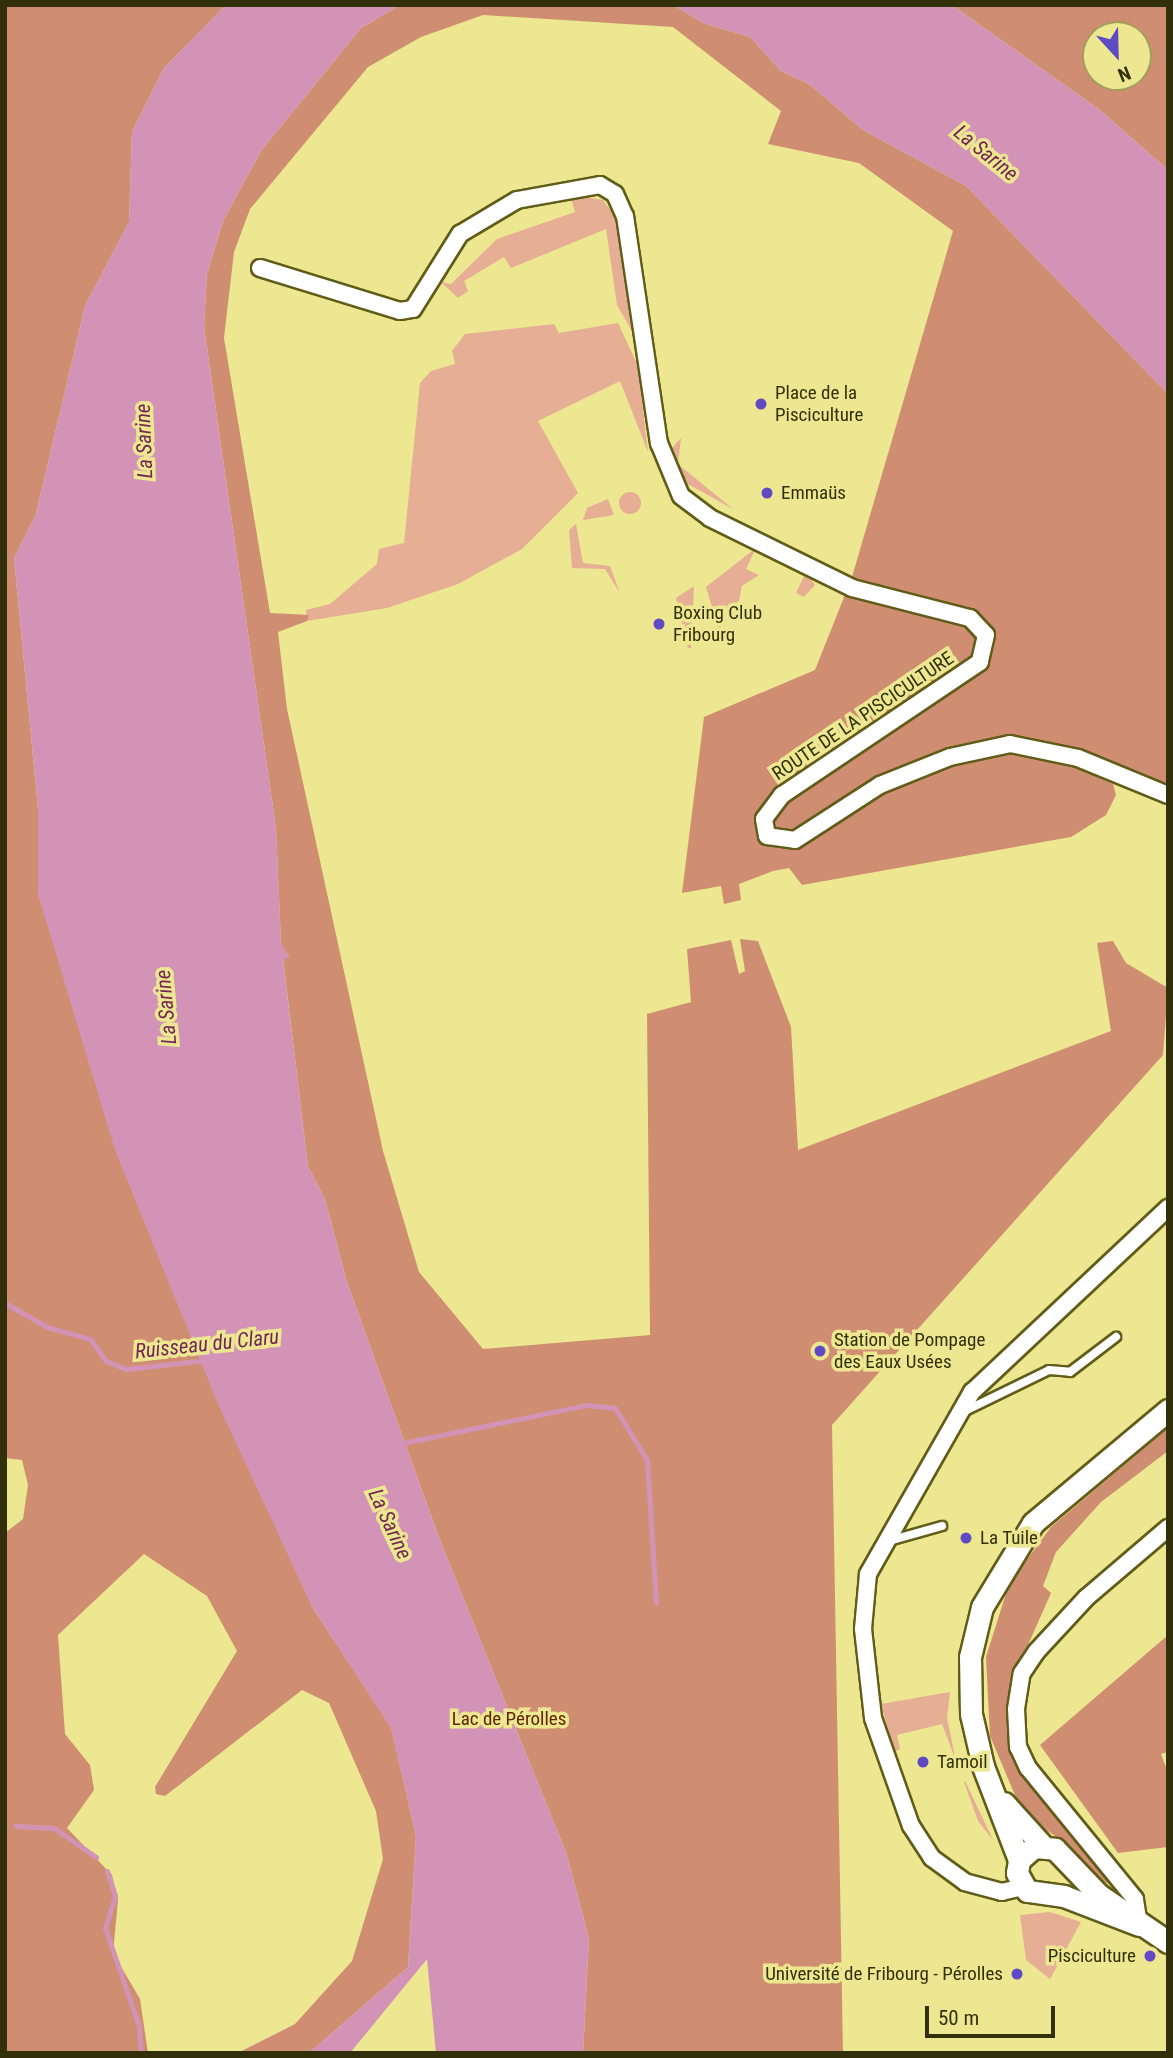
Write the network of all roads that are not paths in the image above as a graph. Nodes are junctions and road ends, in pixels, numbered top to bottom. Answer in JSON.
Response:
{"nodes":[{"id":1,"x":260,"y":268,"type":"dead end"},
{"id":2,"x":1168,"y":795,"type":"edge"},
{"id":3,"x":1168,"y":1208,"type":"edge"},
{"id":4,"x":1116,"y":1337,"type":"dead end"},
{"id":5,"x":1168,"y":1410,"type":"edge"},
{"id":6,"x":957,"y":1414,"type":"junction"},
{"id":7,"x":942,"y":1526,"type":"dead end"},
{"id":8,"x":1168,"y":1528,"type":"edge"},
{"id":9,"x":885,"y":1544,"type":"junction"},
{"id":10,"x":988,"y":1777,"type":"junction"},
{"id":11,"x":1042,"y":1845,"type":"junction"},
{"id":12,"x":1019,"y":1860,"type":"junction"},
{"id":13,"x":1066,"y":1866,"type":"junction"},
{"id":14,"x":1023,"y":1887,"type":"junction"},
{"id":15,"x":1051,"y":1893,"type":"junction"},
{"id":16,"x":1139,"y":1925,"type":"junction"},
{"id":17,"x":1168,"y":1942,"type":"edge"}],
"edges":[{"from":1,"to":2,"type":"street","name":"ROUTE DE LA PISCICULTURE"},
{"from":3,"to":6,"type":"street"},
{"from":4,"to":6,"type":"lane"},
{"from":5,"to":10,"type":"main road"},
{"from":6,"to":9,"type":"street"},
{"from":7,"to":9,"type":"lane"},
{"from":8,"to":16,"type":"street"},
{"from":9,"to":14,"type":"street"},
{"from":10,"to":11,"type":"main road"},
{"from":10,"to":12,"type":"main road"},
{"from":11,"to":12,"type":"main road"},
{"from":11,"to":13,"type":"main road"},
{"from":12,"to":14,"type":"main road"},
{"from":13,"to":15,"type":"main road"},
{"from":13,"to":16,"type":"main road"},
{"from":14,"to":15,"type":"main road"},
{"from":15,"to":16,"type":"main road"},
{"from":16,"to":17,"type":"main road"}]}
